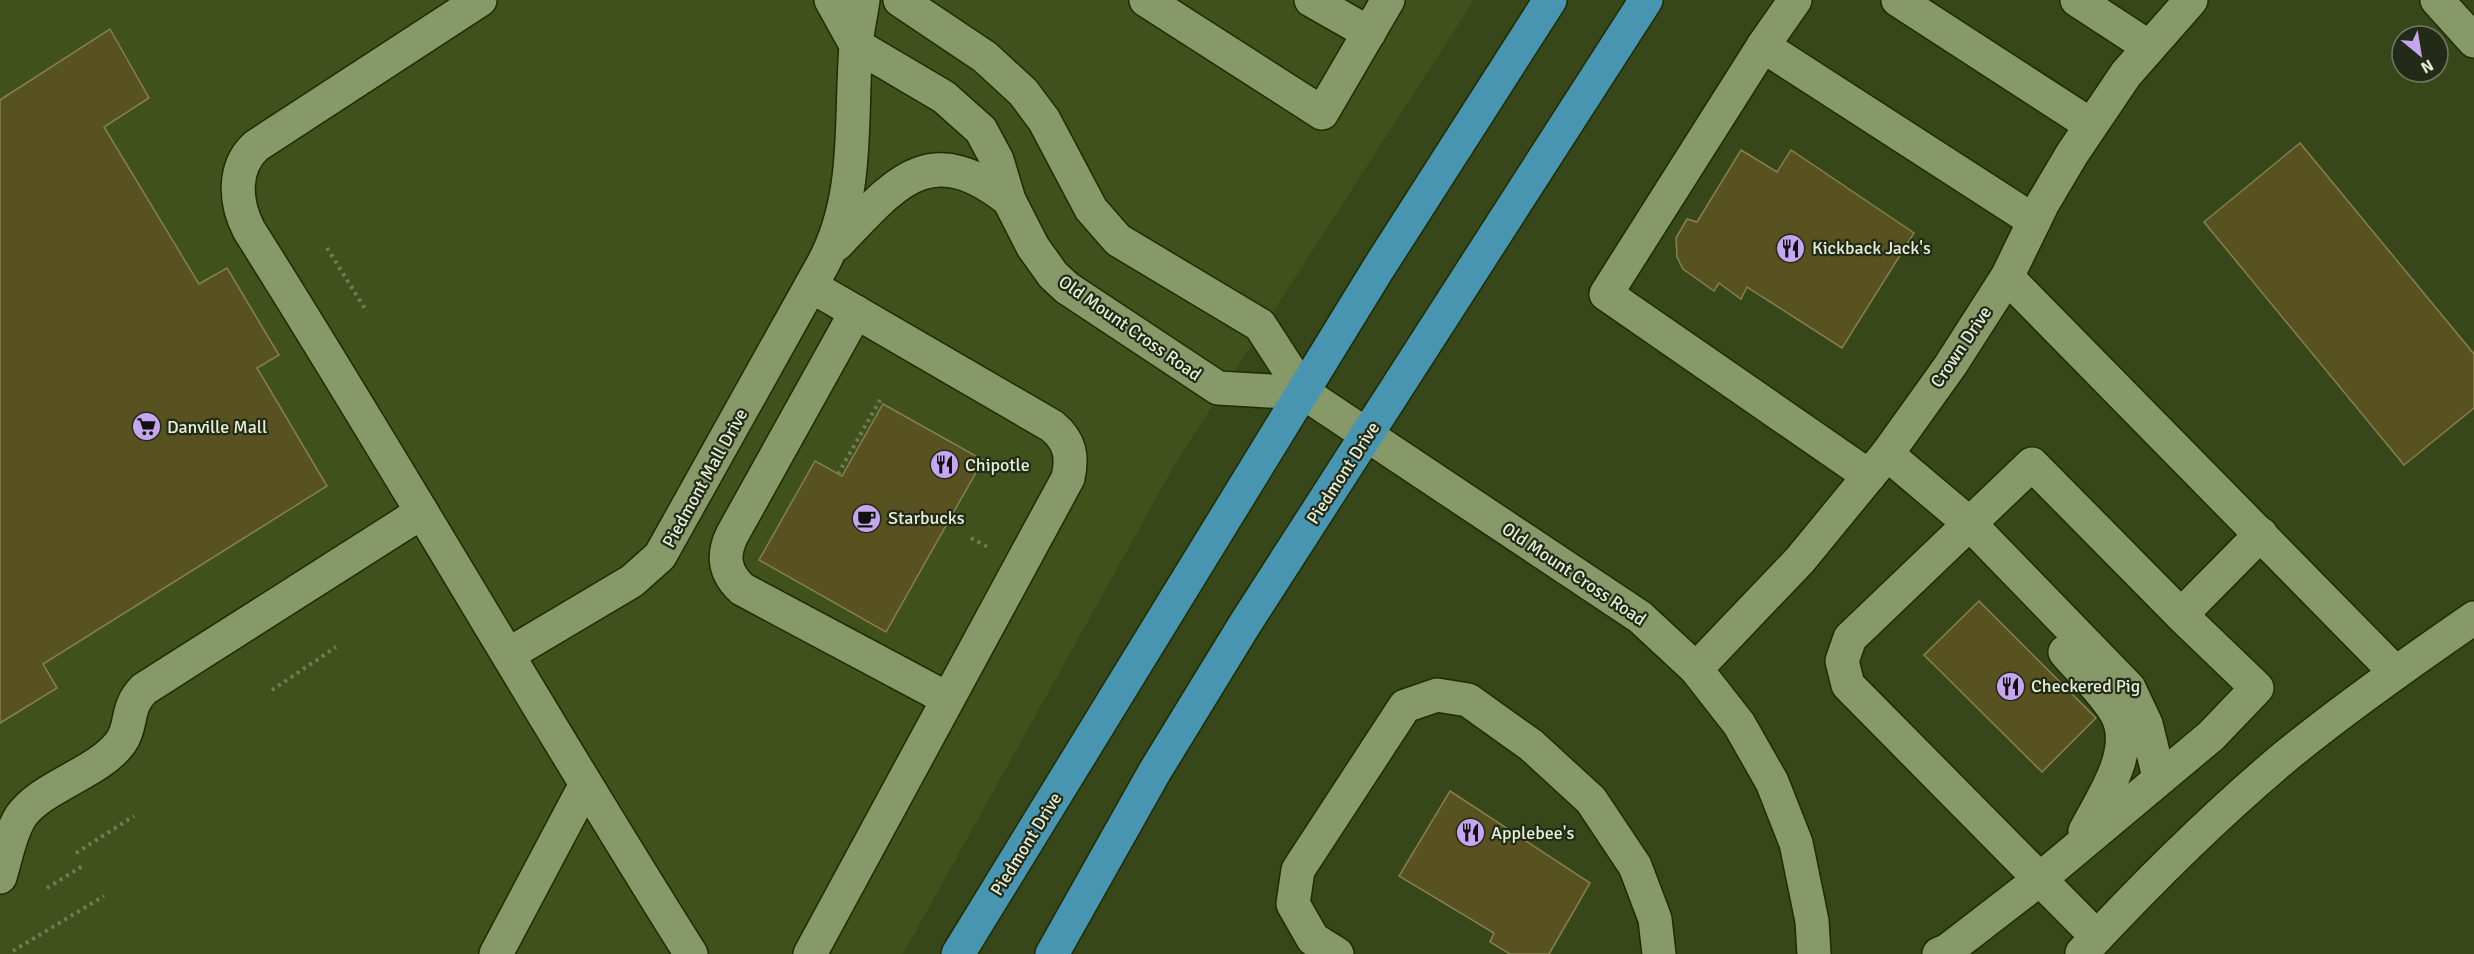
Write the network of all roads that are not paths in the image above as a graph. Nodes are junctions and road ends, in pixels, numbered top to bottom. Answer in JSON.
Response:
{"nodes":[{"id":1,"x":480,"y":0,"type":"edge"},
{"id":2,"x":831,"y":0,"type":"edge"},
{"id":3,"x":863,"y":0,"type":"edge"},
{"id":4,"x":900,"y":0,"type":"edge"},
{"id":5,"x":1146,"y":0,"type":"edge"},
{"id":6,"x":1311,"y":0,"type":"edge"},
{"id":7,"x":1388,"y":0,"type":"edge"},
{"id":8,"x":1550,"y":0,"type":"edge"},
{"id":9,"x":1646,"y":0,"type":"edge"},
{"id":10,"x":1795,"y":0,"type":"edge"},
{"id":11,"x":1898,"y":0,"type":"edge"},
{"id":12,"x":2077,"y":0,"type":"edge"},
{"id":13,"x":2191,"y":0,"type":"edge"},
{"id":14,"x":2437,"y":0,"type":"edge"},
{"id":15,"x":1369,"y":33,"type":"junction"},
{"id":16,"x":2474,"y":41,"type":"edge"},
{"id":17,"x":856,"y":45,"type":"junction"},
{"id":18,"x":1763,"y":46,"type":"junction"},
{"id":19,"x":2149,"y":47,"type":"junction"},
{"id":20,"x":2091,"y":125,"type":"junction"},
{"id":21,"x":1009,"y":200,"type":"junction"},
{"id":22,"x":2034,"y":222,"type":"junction"},
{"id":23,"x":830,"y":252,"type":"junction"},
{"id":24,"x":2007,"y":277,"type":"junction"},
{"id":25,"x":811,"y":286,"type":"junction"},
{"id":26,"x":856,"y":312,"type":"junction"},
{"id":27,"x":1304,"y":393,"type":"junction"},
{"id":28,"x":1368,"y":435,"type":"junction"},
{"id":29,"x":1878,"y":465,"type":"junction"},
{"id":30,"x":422,"y":512,"type":"junction"},
{"id":31,"x":1970,"y":524,"type":"junction"},
{"id":32,"x":2261,"y":534,"type":"junction"},
{"id":33,"x":2018,"y":574,"type":"junction"},
{"id":34,"x":2181,"y":615,"type":"junction"},
{"id":35,"x":2474,"y":618,"type":"edge"},
{"id":36,"x":509,"y":654,"type":"junction"},
{"id":37,"x":1696,"y":669,"type":"junction"},
{"id":38,"x":2395,"y":672,"type":"junction"},
{"id":39,"x":948,"y":699,"type":"junction"},
{"id":40,"x":2159,"y":777,"type":"junction"},
{"id":41,"x":585,"y":786,"type":"junction"},
{"id":42,"x":2078,"y":846,"type":"junction"},
{"id":43,"x":0,"y":877,"type":"edge"},
{"id":44,"x":2040,"y":879,"type":"junction"},
{"id":45,"x":2090,"y":946,"type":"edge"},
{"id":46,"x":496,"y":954,"type":"edge"},
{"id":47,"x":691,"y":954,"type":"edge"},
{"id":48,"x":810,"y":954,"type":"edge"},
{"id":49,"x":958,"y":954,"type":"edge"},
{"id":50,"x":1052,"y":954,"type":"edge"},
{"id":51,"x":1337,"y":954,"type":"edge"},
{"id":52,"x":1659,"y":954,"type":"edge"},
{"id":53,"x":1814,"y":954,"type":"edge"},
{"id":54,"x":1939,"y":954,"type":"edge"}],
"edges":[{"from":1,"to":30,"type":"street"},
{"from":2,"to":17,"type":"street"},
{"from":3,"to":17,"type":"street","name":"Piedmont Mall Drive"},
{"from":4,"to":27,"type":"street","name":"Old Mount Cross Road"},
{"from":5,"to":15,"type":"street"},
{"from":6,"to":15,"type":"street"},
{"from":7,"to":15,"type":"street"},
{"from":8,"to":27,"type":"main road","name":"Piedmont Drive"},
{"from":9,"to":28,"type":"main road","name":"Piedmont Drive"},
{"from":10,"to":18,"type":"street"},
{"from":11,"to":20,"type":"street"},
{"from":12,"to":19,"type":"street"},
{"from":13,"to":19,"type":"street","name":"Crown Drive"},
{"from":14,"to":16,"type":"street"},
{"from":17,"to":21,"type":"street","name":"Old Mount Cross Road"},
{"from":17,"to":23,"type":"street","name":"Piedmont Mall Drive"},
{"from":18,"to":22,"type":"street"},
{"from":18,"to":29,"type":"street"},
{"from":19,"to":20,"type":"street","name":"Crown Drive"},
{"from":20,"to":22,"type":"street","name":"Crown Drive"},
{"from":21,"to":23,"type":"street"},
{"from":21,"to":27,"type":"street","name":"Old Mount Cross Road"},
{"from":22,"to":24,"type":"street","name":"Crown Drive"},
{"from":23,"to":25,"type":"street","name":"Piedmont Mall Drive"},
{"from":24,"to":29,"type":"street","name":"Crown Drive"},
{"from":24,"to":32,"type":"street"},
{"from":25,"to":26,"type":"street"},
{"from":25,"to":36,"type":"street","name":"Piedmont Mall Drive"},
{"from":26,"to":39,"type":"street"},
{"from":26,"to":39,"type":"street"},
{"from":27,"to":28,"type":"street","name":"Old Mount Cross Road"},
{"from":27,"to":49,"type":"main road","name":"Piedmont Drive"},
{"from":28,"to":37,"type":"street","name":"Old Mount Cross Road"},
{"from":28,"to":50,"type":"main road","name":"Piedmont Drive"},
{"from":29,"to":31,"type":"street"},
{"from":29,"to":37,"type":"street","name":"Crown Drive"},
{"from":30,"to":36,"type":"street"},
{"from":30,"to":43,"type":"street"},
{"from":31,"to":33,"type":"street"},
{"from":31,"to":34,"type":"street"},
{"from":31,"to":44,"type":"street"},
{"from":32,"to":34,"type":"street"},
{"from":32,"to":38,"type":"street"},
{"from":33,"to":40,"type":"street"},
{"from":33,"to":42,"type":"street"},
{"from":34,"to":40,"type":"street"},
{"from":35,"to":38,"type":"street"},
{"from":36,"to":41,"type":"street"},
{"from":37,"to":53,"type":"street","name":"Old Mount Cross Road"},
{"from":38,"to":45,"type":"street"},
{"from":39,"to":48,"type":"street"},
{"from":40,"to":42,"type":"street"},
{"from":41,"to":46,"type":"street"},
{"from":41,"to":47,"type":"street"},
{"from":42,"to":44,"type":"street"},
{"from":44,"to":45,"type":"street"},
{"from":44,"to":54,"type":"street"},
{"from":51,"to":52,"type":"street"}]}
